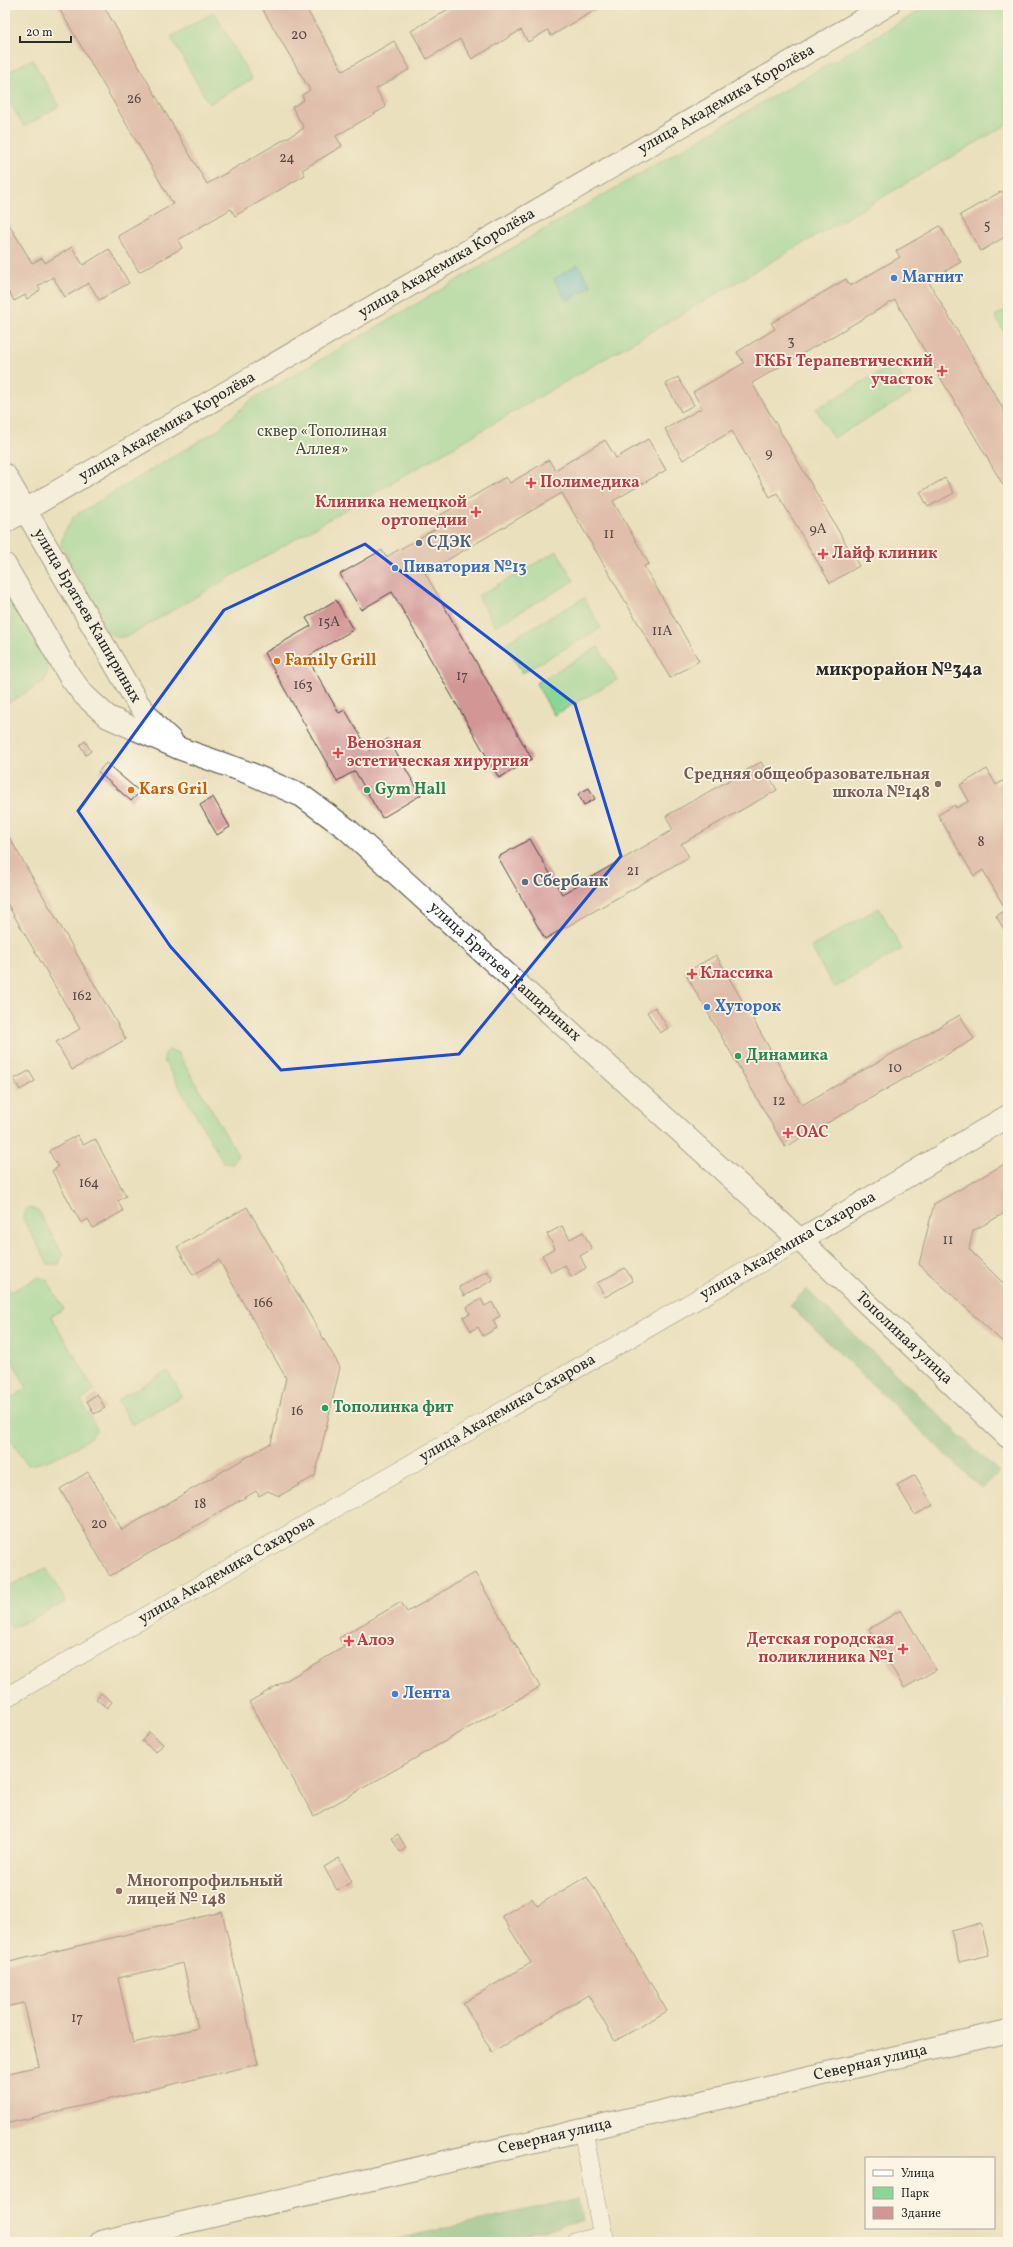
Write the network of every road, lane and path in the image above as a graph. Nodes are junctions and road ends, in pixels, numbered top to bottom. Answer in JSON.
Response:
{"nodes":[{"id":1,"x":888,"y":5,"type":"edge"},
{"id":2,"x":5,"y":475,"type":"edge"},
{"id":3,"x":26,"y":510,"type":"junction"},
{"id":4,"x":5,"y":522,"type":"edge"},
{"id":5,"x":5,"y":564,"type":"edge"},
{"id":6,"x":181,"y":748,"type":"junction"},
{"id":7,"x":1008,"y":1116,"type":"edge"},
{"id":8,"x":800,"y":1240,"type":"junction"},
{"id":9,"x":1008,"y":1437,"type":"edge"},
{"id":10,"x":5,"y":1698,"type":"edge"},
{"id":11,"x":1008,"y":2031,"type":"edge"},
{"id":12,"x":583,"y":2130,"type":"junction"},
{"id":13,"x":604,"y":2239,"type":"edge"},
{"id":14,"x":101,"y":2242,"type":"edge"},
{"id":15,"x":576,"y":2242,"type":"edge"}],
"edges":[{"from":1,"to":3,"type":"street","name":"улица Академика Королёва"},
{"from":2,"to":3,"type":"street","name":"улица Братьев Кашириных"},
{"from":3,"to":4,"type":"street","name":"улица Академика Королёва"},
{"from":3,"to":6,"type":"street","name":"улица Братьев Кашириных"},
{"from":5,"to":6,"type":"street","name":"улица Братьев Кашириных"},
{"from":6,"to":8,"type":"street","name":"улица Братьев Кашириных"},
{"from":7,"to":8,"type":"street","name":"улица Академика Сахарова"},
{"from":8,"to":9,"type":"street","name":"Тополиная улица"},
{"from":8,"to":10,"type":"street","name":"улица Академика Сахарова"},
{"from":11,"to":12,"type":"street","name":"Северная улица"},
{"from":12,"to":13,"type":"street"},
{"from":12,"to":14,"type":"street","name":"Северная улица"},
{"from":13,"to":15,"type":"street"}]}
